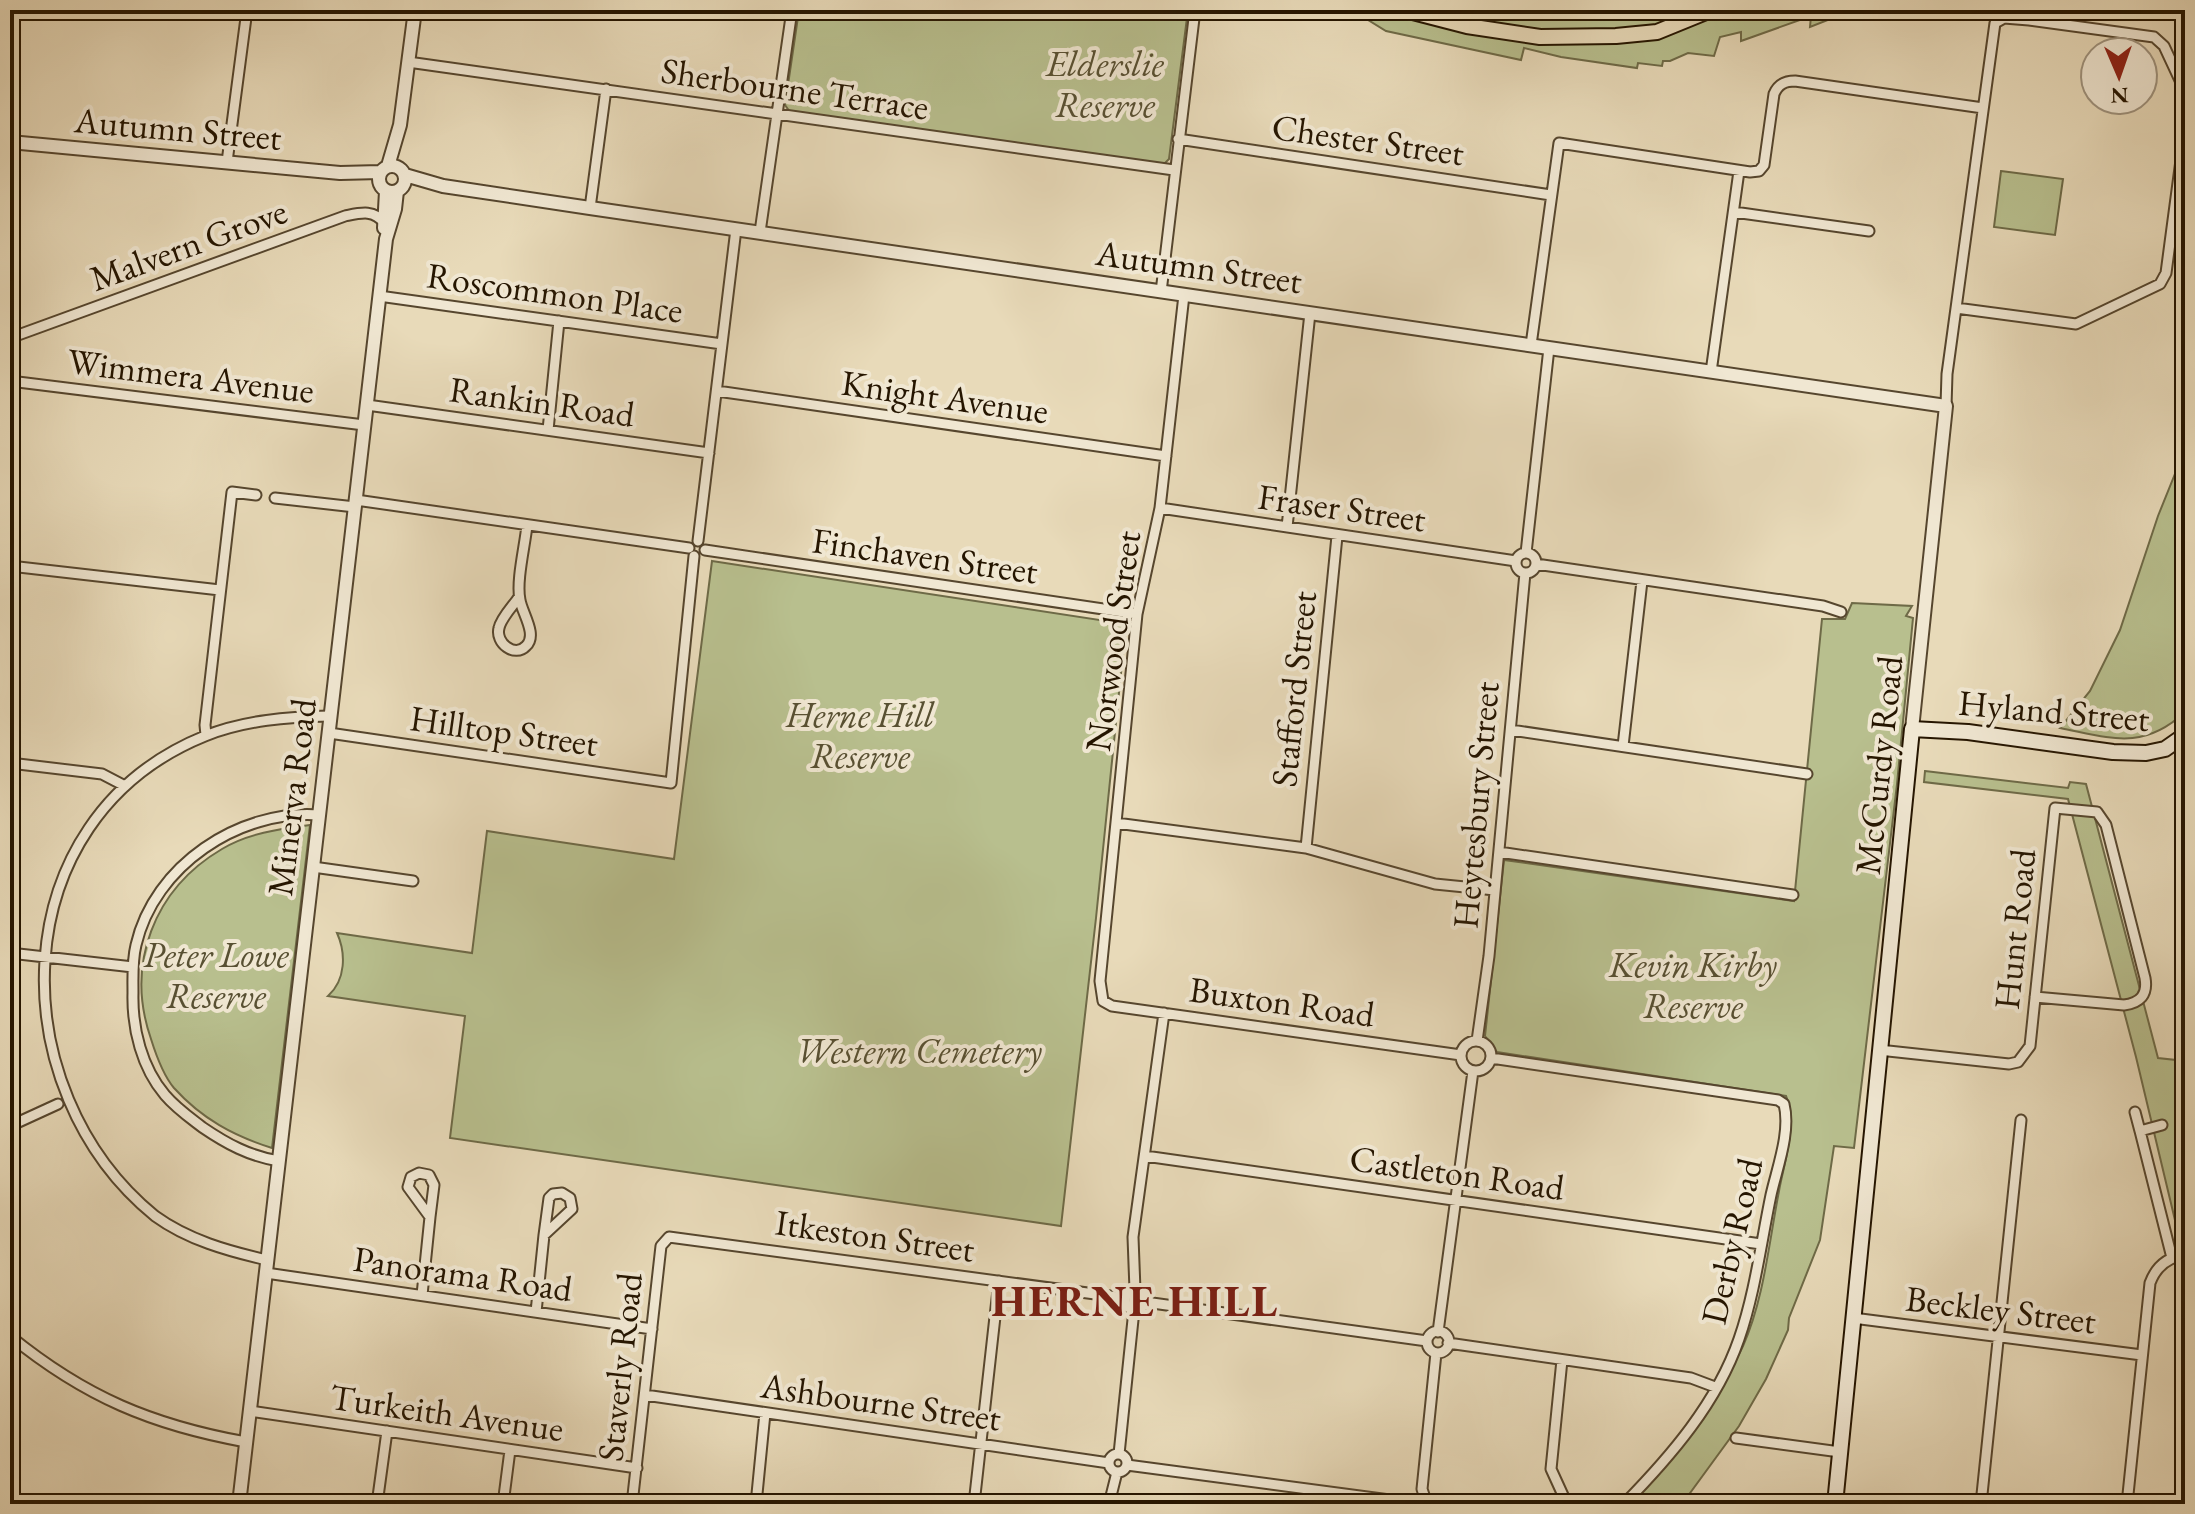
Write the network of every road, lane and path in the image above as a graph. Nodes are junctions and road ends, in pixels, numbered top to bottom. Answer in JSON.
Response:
{"nodes":[{"id":1,"x":17,"y":10,"type":"edge"},
{"id":2,"x":231,"y":10,"type":"edge"},
{"id":3,"x":415,"y":10,"type":"edge"},
{"id":4,"x":792,"y":10,"type":"edge"},
{"id":5,"x":1195,"y":10,"type":"edge"},
{"id":6,"x":1405,"y":10,"type":"edge"},
{"id":7,"x":1711,"y":10,"type":"edge"},
{"id":8,"x":247,"y":11,"type":"edge"},
{"id":9,"x":10,"y":12,"type":"edge"},
{"id":10,"x":408,"y":62,"type":"junction"},
{"id":11,"x":606,"y":89,"type":"junction"},
{"id":12,"x":2185,"y":91,"type":"edge"},
{"id":13,"x":1983,"y":108,"type":"junction"},
{"id":14,"x":777,"y":115,"type":"junction"},
{"id":15,"x":2185,"y":130,"type":"edge"},
{"id":16,"x":1178,"y":139,"type":"junction"},
{"id":17,"x":10,"y":142,"type":"edge"},
{"id":18,"x":227,"y":162,"type":"junction"},
{"id":19,"x":1174,"y":170,"type":"junction"},
{"id":20,"x":1739,"y":171,"type":"junction"},
{"id":21,"x":392,"y":179,"type":"junction"},
{"id":22,"x":1551,"y":195,"type":"junction"},
{"id":23,"x":590,"y":208,"type":"junction"},
{"id":24,"x":1734,"y":212,"type":"junction"},
{"id":25,"x":384,"y":223,"type":"junction"},
{"id":26,"x":736,"y":229,"type":"junction"},
{"id":27,"x":1869,"y":231,"type":"dead end"},
{"id":28,"x":760,"y":232,"type":"junction"},
{"id":29,"x":386,"y":239,"type":"junction"},
{"id":30,"x":1161,"y":292,"type":"junction"},
{"id":31,"x":1184,"y":295,"type":"junction"},
{"id":32,"x":379,"y":296,"type":"junction"},
{"id":33,"x":1956,"y":308,"type":"junction"},
{"id":34,"x":1310,"y":313,"type":"junction"},
{"id":35,"x":559,"y":321,"type":"junction"},
{"id":36,"x":10,"y":338,"type":"edge"},
{"id":37,"x":722,"y":344,"type":"junction"},
{"id":38,"x":1531,"y":345,"type":"junction"},
{"id":39,"x":1549,"y":348,"type":"junction"},
{"id":40,"x":1711,"y":372,"type":"junction"},
{"id":41,"x":10,"y":381,"type":"edge"},
{"id":42,"x":717,"y":391,"type":"junction"},
{"id":43,"x":367,"y":405,"type":"junction"},
{"id":44,"x":1946,"y":406,"type":"junction"},
{"id":45,"x":364,"y":425,"type":"junction"},
{"id":46,"x":548,"y":430,"type":"junction"},
{"id":47,"x":709,"y":453,"type":"junction"},
{"id":48,"x":1166,"y":456,"type":"junction"},
{"id":49,"x":256,"y":495,"type":"dead end"},
{"id":50,"x":275,"y":498,"type":"dead end"},
{"id":51,"x":355,"y":504,"type":"junction"},
{"id":52,"x":1160,"y":508,"type":"junction"},
{"id":53,"x":527,"y":525,"type":"junction"},
{"id":54,"x":1287,"y":527,"type":"junction"},
{"id":55,"x":1337,"y":536,"type":"junction"},
{"id":56,"x":698,"y":541,"type":"junction"},
{"id":57,"x":705,"y":550,"type":"junction"},
{"id":58,"x":692,"y":552,"type":"junction"},
{"id":59,"x":1526,"y":553,"type":"junction"},
{"id":60,"x":1516,"y":561,"type":"junction"},
{"id":61,"x":1536,"y":564,"type":"junction"},
{"id":62,"x":10,"y":566,"type":"edge"},
{"id":63,"x":1525,"y":573,"type":"junction"},
{"id":64,"x":1642,"y":581,"type":"junction"},
{"id":65,"x":220,"y":590,"type":"junction"},
{"id":66,"x":519,"y":597,"type":"junction"},
{"id":67,"x":1841,"y":612,"type":"dead end"},
{"id":68,"x":1137,"y":614,"type":"junction"},
{"id":69,"x":330,"y":716,"type":"junction"},
{"id":70,"x":1912,"y":729,"type":"junction"},
{"id":71,"x":1511,"y":730,"type":"junction"},
{"id":72,"x":329,"y":733,"type":"junction"},
{"id":73,"x":206,"y":735,"type":"junction"},
{"id":74,"x":2185,"y":735,"type":"edge"},
{"id":75,"x":1623,"y":746,"type":"junction"},
{"id":76,"x":10,"y":763,"type":"edge"},
{"id":77,"x":1807,"y":774,"type":"dead end"},
{"id":78,"x":125,"y":786,"type":"junction"},
{"id":79,"x":319,"y":815,"type":"junction"},
{"id":80,"x":1116,"y":823,"type":"junction"},
{"id":81,"x":1306,"y":848,"type":"junction"},
{"id":82,"x":1499,"y":852,"type":"junction"},
{"id":83,"x":313,"y":867,"type":"junction"},
{"id":84,"x":413,"y":881,"type":"dead end"},
{"id":85,"x":1495,"y":890,"type":"junction"},
{"id":86,"x":1793,"y":895,"type":"dead end"},
{"id":87,"x":10,"y":953,"type":"edge"},
{"id":88,"x":36,"y":956,"type":"junction"},
{"id":89,"x":133,"y":967,"type":"junction"},
{"id":90,"x":35,"y":976,"type":"dead end"},
{"id":91,"x":1101,"y":995,"type":"joint"},
{"id":92,"x":2035,"y":997,"type":"junction"},
{"id":93,"x":1164,"y":1013,"type":"junction"},
{"id":94,"x":1477,"y":1041,"type":"junction"},
{"id":95,"x":1879,"y":1050,"type":"junction"},
{"id":96,"x":1461,"y":1055,"type":"junction"},
{"id":97,"x":1491,"y":1058,"type":"junction"},
{"id":98,"x":1473,"y":1071,"type":"junction"},
{"id":99,"x":2135,"y":1112,"type":"dead end"},
{"id":100,"x":64,"y":1115,"type":"dead end"},
{"id":101,"x":2021,"y":1120,"type":"dead end"},
{"id":102,"x":2162,"y":1125,"type":"dead end"},
{"id":103,"x":10,"y":1126,"type":"edge"},
{"id":104,"x":2140,"y":1131,"type":"junction"},
{"id":105,"x":78,"y":1139,"type":"dead end"},
{"id":106,"x":1145,"y":1156,"type":"junction"},
{"id":107,"x":279,"y":1161,"type":"junction"},
{"id":108,"x":1456,"y":1201,"type":"junction"},
{"id":109,"x":430,"y":1217,"type":"dead end"},
{"id":110,"x":544,"y":1235,"type":"dead end"},
{"id":111,"x":666,"y":1238,"type":"joint"},
{"id":112,"x":1761,"y":1244,"type":"junction"},
{"id":113,"x":2185,"y":1255,"type":"edge"},
{"id":114,"x":2172,"y":1258,"type":"junction"},
{"id":115,"x":267,"y":1266,"type":"junction"},
{"id":116,"x":999,"y":1281,"type":"junction"},
{"id":117,"x":1135,"y":1290,"type":"junction"},
{"id":118,"x":422,"y":1295,"type":"junction"},
{"id":119,"x":1125,"y":1298,"type":"junction"},
{"id":120,"x":1145,"y":1302,"type":"junction"},
{"id":121,"x":1134,"y":1310,"type":"junction"},
{"id":122,"x":536,"y":1312,"type":"junction"},
{"id":123,"x":1853,"y":1318,"type":"junction"},
{"id":124,"x":652,"y":1329,"type":"junction"},
{"id":125,"x":1438,"y":1332,"type":"junction"},
{"id":126,"x":10,"y":1336,"type":"edge"},
{"id":127,"x":1999,"y":1336,"type":"junction"},
{"id":128,"x":1427,"y":1341,"type":"junction"},
{"id":129,"x":1448,"y":1343,"type":"junction"},
{"id":130,"x":1436,"y":1353,"type":"junction"},
{"id":131,"x":2142,"y":1355,"type":"junction"},
{"id":132,"x":1562,"y":1360,"type":"junction"},
{"id":133,"x":1715,"y":1387,"type":"junction"},
{"id":134,"x":645,"y":1395,"type":"junction"},
{"id":135,"x":250,"y":1411,"type":"junction"},
{"id":136,"x":765,"y":1413,"type":"junction"},
{"id":137,"x":387,"y":1431,"type":"junction"},
{"id":138,"x":1736,"y":1438,"type":"dead end"},
{"id":139,"x":246,"y":1442,"type":"junction"},
{"id":140,"x":981,"y":1443,"type":"junction"},
{"id":141,"x":510,"y":1450,"type":"junction"},
{"id":142,"x":1840,"y":1452,"type":"junction"},
{"id":143,"x":1119,"y":1454,"type":"junction"},
{"id":144,"x":1109,"y":1463,"type":"junction"},
{"id":145,"x":1127,"y":1465,"type":"junction"},
{"id":146,"x":637,"y":1468,"type":"junction"},
{"id":147,"x":1117,"y":1472,"type":"junction"},
{"id":148,"x":239,"y":1504,"type":"edge"},
{"id":149,"x":377,"y":1504,"type":"edge"},
{"id":150,"x":503,"y":1504,"type":"edge"},
{"id":151,"x":632,"y":1504,"type":"edge"},
{"id":152,"x":756,"y":1504,"type":"edge"},
{"id":153,"x":974,"y":1504,"type":"edge"},
{"id":154,"x":1109,"y":1504,"type":"edge"},
{"id":155,"x":1420,"y":1504,"type":"edge"},
{"id":156,"x":1427,"y":1504,"type":"edge"},
{"id":157,"x":1567,"y":1504,"type":"edge"},
{"id":158,"x":1624,"y":1504,"type":"edge"},
{"id":159,"x":1835,"y":1504,"type":"edge"},
{"id":160,"x":1981,"y":1504,"type":"edge"},
{"id":161,"x":2127,"y":1504,"type":"edge"}],
"edges":[{"from":1,"to":9,"type":"street"},
{"from":2,"to":8,"type":"street"},
{"from":3,"to":10,"type":"street","name":"Minerva Road"},
{"from":4,"to":14,"type":"street"},
{"from":5,"to":16,"type":"street"},
{"from":6,"to":7,"type":"main road"},
{"from":8,"to":18,"type":"street"},
{"from":10,"to":11,"type":"street","name":"Sherbourne Terrace"},
{"from":10,"to":21,"type":"street","name":"Minerva Road"},
{"from":11,"to":14,"type":"street","name":"Sherbourne Terrace"},
{"from":11,"to":23,"type":"street"},
{"from":12,"to":13,"type":"street","name":"McCurdy Road"},
{"from":13,"to":20,"type":"street"},
{"from":13,"to":33,"type":"street","name":"McCurdy Road"},
{"from":14,"to":19,"type":"street","name":"Sherbourne Terrace"},
{"from":14,"to":28,"type":"street"},
{"from":15,"to":33,"type":"street"},
{"from":16,"to":19,"type":"street"},
{"from":16,"to":22,"type":"street","name":"Chester Street"},
{"from":17,"to":18,"type":"street","name":"Autumn Street"},
{"from":18,"to":21,"type":"street","name":"Autumn Street"},
{"from":19,"to":30,"type":"street"},
{"from":20,"to":22,"type":"street"},
{"from":20,"to":24,"type":"street"},
{"from":21,"to":23,"type":"street","name":"Autumn Street"},
{"from":21,"to":25,"type":"street","name":"Minerva Road"},
{"from":21,"to":29,"type":"street","name":"Minerva Road"},
{"from":22,"to":38,"type":"street"},
{"from":23,"to":26,"type":"street","name":"Autumn Street"},
{"from":24,"to":27,"type":"street"},
{"from":24,"to":40,"type":"street"},
{"from":25,"to":29,"type":"street","name":"Minerva Road"},
{"from":25,"to":36,"type":"street","name":"Malvern Grove"},
{"from":26,"to":28,"type":"street","name":"Autumn Street"},
{"from":26,"to":37,"type":"street"},
{"from":28,"to":30,"type":"street","name":"Autumn Street"},
{"from":29,"to":32,"type":"street","name":"Minerva Road"},
{"from":30,"to":31,"type":"street","name":"Autumn Street"},
{"from":31,"to":34,"type":"street","name":"Autumn Street"},
{"from":31,"to":48,"type":"street","name":"Norwood Street"},
{"from":32,"to":35,"type":"street","name":"Roscommon Place"},
{"from":32,"to":43,"type":"street","name":"Minerva Road"},
{"from":33,"to":44,"type":"street","name":"McCurdy Road"},
{"from":34,"to":38,"type":"street","name":"Autumn Street"},
{"from":34,"to":54,"type":"street"},
{"from":35,"to":37,"type":"street","name":"Roscommon Place"},
{"from":35,"to":46,"type":"street"},
{"from":37,"to":42,"type":"street"},
{"from":38,"to":39,"type":"street","name":"Autumn Street"},
{"from":39,"to":40,"type":"street","name":"Autumn Street"},
{"from":39,"to":59,"type":"street"},
{"from":40,"to":44,"type":"street","name":"Autumn Street"},
{"from":41,"to":45,"type":"street","name":"Wimmera Avenue"},
{"from":42,"to":47,"type":"street"},
{"from":42,"to":48,"type":"street","name":"Knight Avenue"},
{"from":43,"to":45,"type":"street","name":"Minerva Road"},
{"from":43,"to":46,"type":"street","name":"Rankin Road"},
{"from":44,"to":70,"type":"street","name":"McCurdy Road"},
{"from":45,"to":51,"type":"street","name":"Minerva Road"},
{"from":46,"to":47,"type":"street","name":"Rankin Road"},
{"from":47,"to":56,"type":"street"},
{"from":48,"to":52,"type":"street","name":"Norwood Street"},
{"from":49,"to":65,"type":"street"},
{"from":50,"to":51,"type":"street"},
{"from":51,"to":53,"type":"street"},
{"from":51,"to":69,"type":"street","name":"Minerva Road"},
{"from":52,"to":54,"type":"street","name":"Fraser Street"},
{"from":52,"to":68,"type":"street","name":"Norwood Street"},
{"from":53,"to":58,"type":"street"},
{"from":53,"to":66,"type":"street"},
{"from":54,"to":55,"type":"street","name":"Fraser Street"},
{"from":55,"to":60,"type":"street","name":"Fraser Street"},
{"from":55,"to":81,"type":"street","name":"Stafford Street"},
{"from":56,"to":57,"type":"street"},
{"from":56,"to":58,"type":"street"},
{"from":57,"to":58,"type":"street"},
{"from":57,"to":68,"type":"street","name":"Finchaven Street"},
{"from":58,"to":72,"type":"street","name":"Hilltop Street"},
{"from":59,"to":60,"type":"street"},
{"from":59,"to":61,"type":"street"},
{"from":60,"to":63,"type":"street"},
{"from":61,"to":63,"type":"street"},
{"from":61,"to":64,"type":"street"},
{"from":62,"to":65,"type":"street"},
{"from":63,"to":71,"type":"street","name":"Heytesbury Street"},
{"from":64,"to":67,"type":"street"},
{"from":64,"to":75,"type":"street"},
{"from":65,"to":73,"type":"street"},
{"from":66,"to":66,"type":"street"},
{"from":68,"to":80,"type":"street","name":"Norwood Street"},
{"from":69,"to":72,"type":"street","name":"Minerva Road"},
{"from":69,"to":73,"type":"street"},
{"from":70,"to":74,"type":"main road","name":"Hyland Street"},
{"from":70,"to":95,"type":"main road","name":"McCurdy Road"},
{"from":71,"to":75,"type":"street"},
{"from":71,"to":82,"type":"street","name":"Heytesbury Street"},
{"from":72,"to":79,"type":"street","name":"Minerva Road"},
{"from":73,"to":78,"type":"street"},
{"from":75,"to":77,"type":"street"},
{"from":76,"to":78,"type":"street"},
{"from":78,"to":88,"type":"street"},
{"from":79,"to":83,"type":"street","name":"Minerva Road"},
{"from":79,"to":89,"type":"street"},
{"from":80,"to":81,"type":"street"},
{"from":80,"to":91,"type":"street","name":"Norwood Street"},
{"from":81,"to":85,"type":"street"},
{"from":82,"to":85,"type":"street","name":"Heytesbury Street"},
{"from":82,"to":86,"type":"street"},
{"from":83,"to":84,"type":"street"},
{"from":83,"to":107,"type":"street","name":"Minerva Road"},
{"from":85,"to":94,"type":"street","name":"Heytesbury Street"},
{"from":87,"to":88,"type":"street"},
{"from":88,"to":89,"type":"street"},
{"from":88,"to":90,"type":"street"},
{"from":89,"to":107,"type":"street"},
{"from":91,"to":93,"type":"street","name":"Buxton Road"},
{"from":92,"to":92,"type":"street","name":"Hunt Road"},
{"from":92,"to":95,"type":"street","name":"Hunt Road"},
{"from":93,"to":96,"type":"street","name":"Buxton Road"},
{"from":93,"to":106,"type":"street"},
{"from":94,"to":96,"type":"street"},
{"from":94,"to":97,"type":"street"},
{"from":95,"to":123,"type":"main road","name":"McCurdy Road"},
{"from":96,"to":98,"type":"street"},
{"from":97,"to":98,"type":"street"},
{"from":97,"to":112,"type":"street","name":"Derby Road"},
{"from":98,"to":108,"type":"street"},
{"from":99,"to":104,"type":"street"},
{"from":100,"to":103,"type":"street"},
{"from":101,"to":127,"type":"street"},
{"from":102,"to":104,"type":"street"},
{"from":104,"to":114,"type":"street"},
{"from":105,"to":115,"type":"street","name":"Panorama Road"},
{"from":106,"to":108,"type":"street","name":"Castleton Road"},
{"from":106,"to":117,"type":"street"},
{"from":107,"to":115,"type":"street","name":"Minerva Road"},
{"from":108,"to":112,"type":"street","name":"Castleton Road"},
{"from":108,"to":125,"type":"street"},
{"from":109,"to":118,"type":"street"},
{"from":110,"to":122,"type":"street"},
{"from":111,"to":116,"type":"street","name":"Itkeston Street"},
{"from":111,"to":124,"type":"street","name":"Staverly Road"},
{"from":112,"to":133,"type":"street","name":"Derby Road"},
{"from":113,"to":114,"type":"street"},
{"from":114,"to":131,"type":"street"},
{"from":115,"to":118,"type":"street","name":"Panorama Road"},
{"from":115,"to":135,"type":"street","name":"Minerva Road"},
{"from":116,"to":119,"type":"street","name":"Itkeston Street"},
{"from":116,"to":140,"type":"street"},
{"from":117,"to":119,"type":"street"},
{"from":117,"to":120,"type":"street"},
{"from":118,"to":122,"type":"street","name":"Panorama Road"},
{"from":119,"to":121,"type":"street"},
{"from":120,"to":121,"type":"street"},
{"from":120,"to":128,"type":"street"},
{"from":121,"to":143,"type":"street"},
{"from":122,"to":124,"type":"street","name":"Panorama Road"},
{"from":123,"to":127,"type":"street","name":"Beckley Street"},
{"from":123,"to":142,"type":"main road","name":"McCurdy Road"},
{"from":124,"to":134,"type":"street","name":"Staverly Road"},
{"from":125,"to":128,"type":"street"},
{"from":125,"to":129,"type":"street"},
{"from":126,"to":139,"type":"street"},
{"from":127,"to":131,"type":"street","name":"Beckley Street"},
{"from":127,"to":160,"type":"street"},
{"from":128,"to":130,"type":"street"},
{"from":129,"to":130,"type":"street"},
{"from":129,"to":132,"type":"street"},
{"from":130,"to":156,"type":"street"},
{"from":131,"to":161,"type":"street"},
{"from":132,"to":133,"type":"street"},
{"from":132,"to":157,"type":"street"},
{"from":133,"to":158,"type":"street","name":"Derby Road"},
{"from":134,"to":136,"type":"street","name":"Ashbourne Street"},
{"from":134,"to":146,"type":"street","name":"Staverly Road"},
{"from":135,"to":137,"type":"street","name":"Turkeith Avenue"},
{"from":135,"to":139,"type":"street","name":"Minerva Road"},
{"from":136,"to":140,"type":"street","name":"Ashbourne Street"},
{"from":136,"to":152,"type":"street"},
{"from":137,"to":141,"type":"street","name":"Turkeith Avenue"},
{"from":137,"to":149,"type":"street"},
{"from":138,"to":142,"type":"street"},
{"from":139,"to":148,"type":"street","name":"Minerva Road"},
{"from":140,"to":144,"type":"street","name":"Ashbourne Street"},
{"from":140,"to":153,"type":"street"},
{"from":141,"to":146,"type":"street","name":"Turkeith Avenue"},
{"from":141,"to":150,"type":"street"},
{"from":142,"to":159,"type":"main road","name":"McCurdy Road"},
{"from":143,"to":144,"type":"street"},
{"from":143,"to":145,"type":"street"},
{"from":144,"to":147,"type":"street"},
{"from":145,"to":147,"type":"street"},
{"from":145,"to":155,"type":"street"},
{"from":146,"to":151,"type":"street","name":"Staverly Road"},
{"from":147,"to":154,"type":"street"}]}
